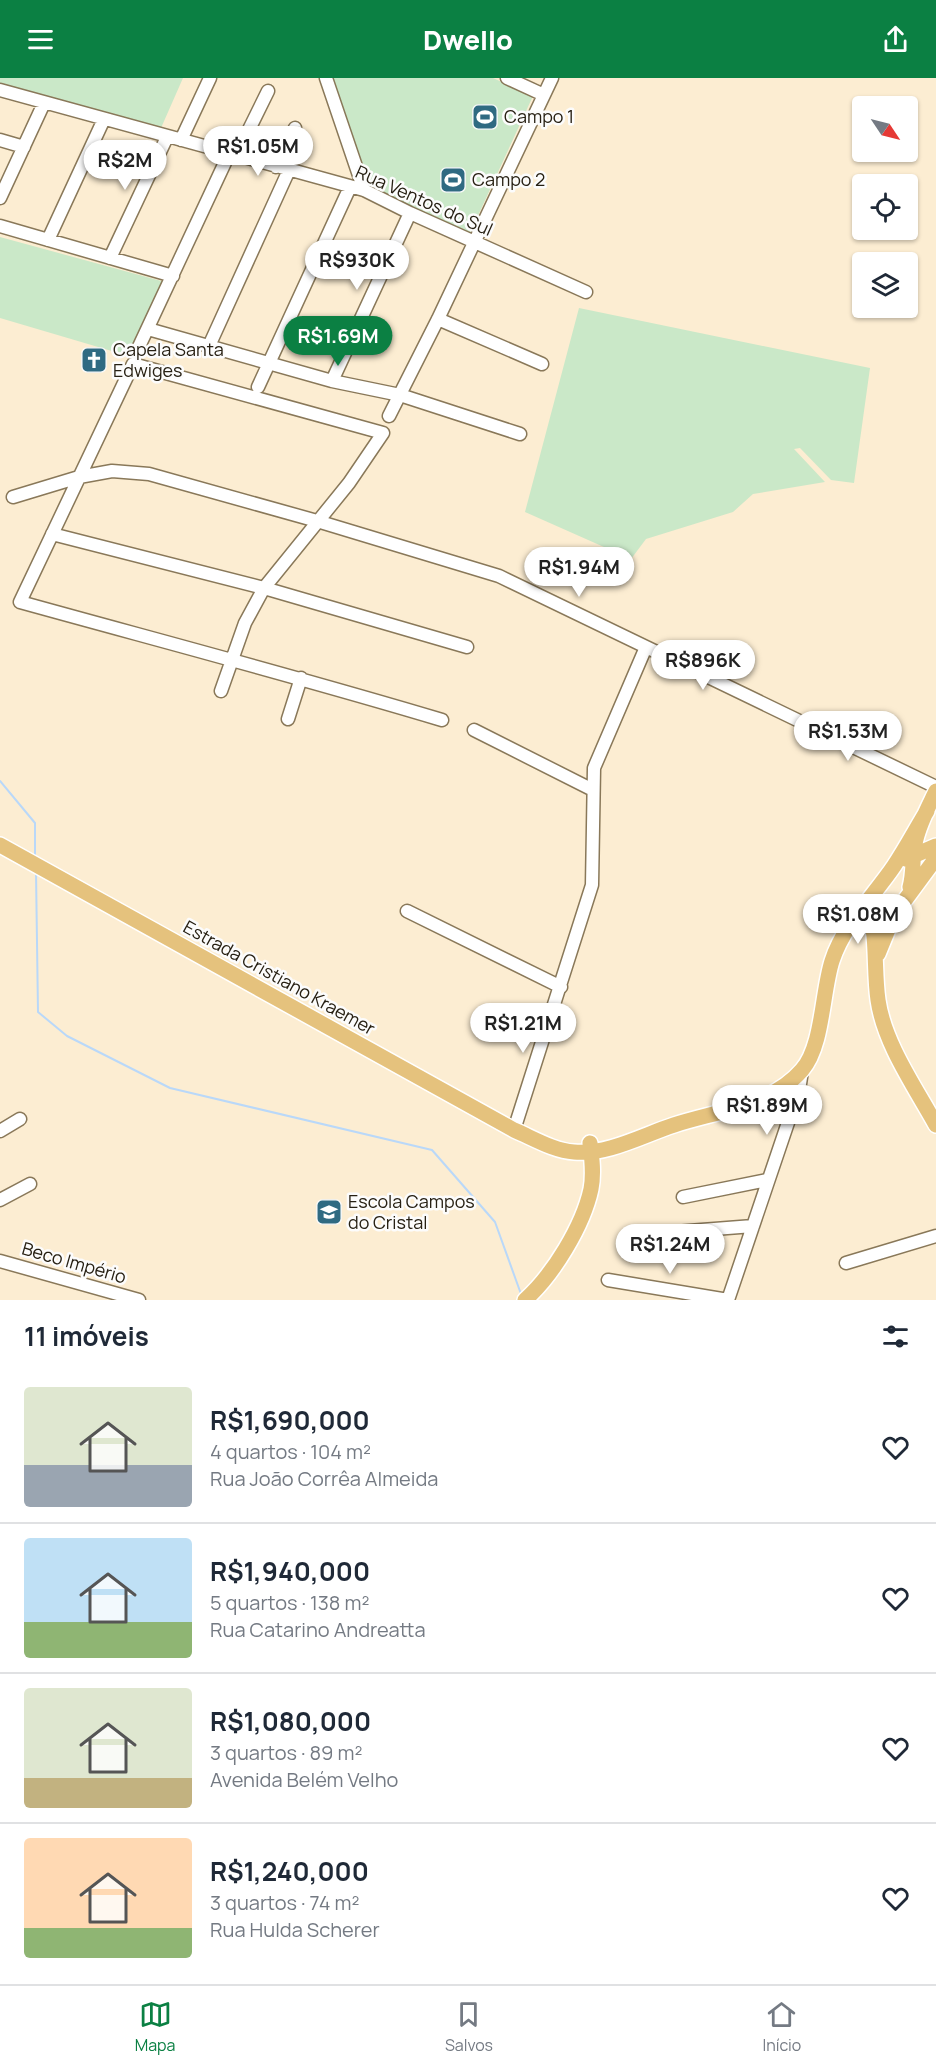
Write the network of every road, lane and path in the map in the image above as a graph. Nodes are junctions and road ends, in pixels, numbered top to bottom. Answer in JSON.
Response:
{"nodes":[{"id":1,"x":210,"y":78,"type":"edge"},
{"id":2,"x":326,"y":78,"type":"edge"},
{"id":3,"x":507,"y":78,"type":"edge"},
{"id":4,"x":552,"y":78,"type":"edge"},
{"id":5,"x":0,"y":90,"type":"edge"},
{"id":6,"x":268,"y":91,"type":"dead end"},
{"id":7,"x":544,"y":95,"type":"junction"},
{"id":8,"x":44,"y":103,"type":"junction"},
{"id":9,"x":104,"y":119,"type":"junction"},
{"id":10,"x":295,"y":128,"type":"dead end"},
{"id":11,"x":167,"y":136,"type":"junction"},
{"id":12,"x":0,"y":140,"type":"edge"},
{"id":13,"x":181,"y":140,"type":"junction"},
{"id":14,"x":24,"y":147,"type":"junction"},
{"id":15,"x":233,"y":155,"type":"junction"},
{"id":16,"x":282,"y":168,"type":"junction"},
{"id":17,"x":350,"y":187,"type":"junction"},
{"id":18,"x":364,"y":190,"type":"junction"},
{"id":19,"x":0,"y":198,"type":"edge"},
{"id":20,"x":410,"y":213,"type":"junction"},
{"id":21,"x":0,"y":226,"type":"edge"},
{"id":22,"x":48,"y":240,"type":"junction"},
{"id":23,"x":474,"y":242,"type":"junction"},
{"id":24,"x":110,"y":258,"type":"junction"},
{"id":25,"x":172,"y":276,"type":"junction"},
{"id":26,"x":586,"y":292,"type":"dead end"},
{"id":27,"x":438,"y":319,"type":"junction"},
{"id":28,"x":148,"y":329,"type":"junction"},
{"id":29,"x":209,"y":346,"type":"junction"},
{"id":30,"x":136,"y":353,"type":"dead end"},
{"id":31,"x":268,"y":363,"type":"junction"},
{"id":32,"x":542,"y":364,"type":"dead end"},
{"id":33,"x":332,"y":381,"type":"junction"},
{"id":34,"x":258,"y":387,"type":"dead end"},
{"id":35,"x":400,"y":395,"type":"junction"},
{"id":36,"x":390,"y":416,"type":"dead end"},
{"id":37,"x":520,"y":434,"type":"dead end"},
{"id":38,"x":79,"y":477,"type":"junction"},
{"id":39,"x":13,"y":497,"type":"dead end"},
{"id":40,"x":316,"y":521,"type":"junction"},
{"id":41,"x":52,"y":534,"type":"junction"},
{"id":42,"x":264,"y":588,"type":"junction"},
{"id":43,"x":467,"y":647,"type":"dead end"},
{"id":44,"x":646,"y":647,"type":"junction"},
{"id":45,"x":232,"y":660,"type":"junction"},
{"id":46,"x":301,"y":678,"type":"junction"},
{"id":47,"x":222,"y":691,"type":"dead end"},
{"id":48,"x":288,"y":719,"type":"dead end"},
{"id":49,"x":442,"y":720,"type":"dead end"},
{"id":50,"x":474,"y":730,"type":"dead end"},
{"id":51,"x":936,"y":789,"type":"edge"},
{"id":52,"x":593,"y":790,"type":"junction"},
{"id":53,"x":927,"y":811,"type":"junction"},
{"id":54,"x":0,"y":845,"type":"edge"},
{"id":55,"x":936,"y":846,"type":"edge"},
{"id":56,"x":914,"y":855,"type":"junction"},
{"id":57,"x":936,"y":858,"type":"edge"},
{"id":58,"x":896,"y":864,"type":"junction"},
{"id":59,"x":909,"y":893,"type":"junction"},
{"id":60,"x":871,"y":899,"type":"junction"},
{"id":61,"x":407,"y":911,"type":"dead end"},
{"id":62,"x":894,"y":915,"type":"junction"},
{"id":63,"x":871,"y":923,"type":"junction"},
{"id":64,"x":850,"y":925,"type":"junction"},
{"id":65,"x":875,"y":963,"type":"junction"},
{"id":66,"x":561,"y":987,"type":"junction"},
{"id":67,"x":792,"y":1079,"type":"junction"},
{"id":68,"x":795,"y":1101,"type":"junction"},
{"id":69,"x":20,"y":1119,"type":"dead end"},
{"id":70,"x":675,"y":1125,"type":"junction"},
{"id":71,"x":936,"y":1125,"type":"edge"},
{"id":72,"x":0,"y":1131,"type":"edge"},
{"id":73,"x":514,"y":1131,"type":"junction"},
{"id":74,"x":542,"y":1141,"type":"junction"},
{"id":75,"x":590,"y":1147,"type":"junction"},
{"id":76,"x":611,"y":1147,"type":"junction"},
{"id":77,"x":559,"y":1149,"type":"junction"},
{"id":78,"x":767,"y":1180,"type":"junction"},
{"id":79,"x":591,"y":1182,"type":"junction"},
{"id":80,"x":30,"y":1184,"type":"dead end"},
{"id":81,"x":683,"y":1197,"type":"dead end"},
{"id":82,"x":0,"y":1200,"type":"edge"},
{"id":83,"x":753,"y":1226,"type":"junction"},
{"id":84,"x":637,"y":1235,"type":"dead end"},
{"id":85,"x":936,"y":1236,"type":"edge"},
{"id":86,"x":0,"y":1261,"type":"edge"},
{"id":87,"x":846,"y":1263,"type":"dead end"},
{"id":88,"x":608,"y":1280,"type":"dead end"},
{"id":89,"x":529,"y":1296,"type":"edge"},
{"id":90,"x":139,"y":1300,"type":"edge"},
{"id":91,"x":728,"y":1300,"type":"edge"}],
"edges":[{"from":1,"to":13,"type":"street"},
{"from":2,"to":18,"type":"street"},
{"from":3,"to":7,"type":"street"},
{"from":4,"to":7,"type":"street"},
{"from":5,"to":8,"type":"street","name":"Rua Ventos do Sul"},
{"from":6,"to":15,"type":"street"},
{"from":7,"to":23,"type":"street"},
{"from":8,"to":9,"type":"street","name":"Rua Ventos do Sul"},
{"from":8,"to":14,"type":"street"},
{"from":9,"to":11,"type":"street","name":"Rua Ventos do Sul"},
{"from":9,"to":22,"type":"street"},
{"from":10,"to":16,"type":"street"},
{"from":11,"to":13,"type":"street","name":"Rua Ventos do Sul"},
{"from":11,"to":24,"type":"street"},
{"from":12,"to":14,"type":"street"},
{"from":13,"to":15,"type":"street","name":"Rua Ventos do Sul"},
{"from":14,"to":19,"type":"street"},
{"from":15,"to":16,"type":"street","name":"Rua Ventos do Sul"},
{"from":15,"to":25,"type":"street"},
{"from":16,"to":17,"type":"street","name":"Rua Ventos do Sul"},
{"from":16,"to":29,"type":"street"},
{"from":17,"to":18,"type":"street","name":"Rua Ventos do Sul"},
{"from":17,"to":31,"type":"street"},
{"from":18,"to":20,"type":"street","name":"Rua Ventos do Sul"},
{"from":20,"to":23,"type":"street","name":"Rua Ventos do Sul"},
{"from":20,"to":33,"type":"street"},
{"from":21,"to":22,"type":"street"},
{"from":22,"to":24,"type":"street"},
{"from":23,"to":26,"type":"street","name":"Rua Ventos do Sul"},
{"from":23,"to":27,"type":"street"},
{"from":24,"to":25,"type":"street"},
{"from":25,"to":28,"type":"street"},
{"from":27,"to":32,"type":"street"},
{"from":27,"to":35,"type":"street"},
{"from":28,"to":29,"type":"street"},
{"from":28,"to":30,"type":"street"},
{"from":29,"to":31,"type":"street"},
{"from":31,"to":33,"type":"street"},
{"from":31,"to":34,"type":"street"},
{"from":33,"to":35,"type":"street"},
{"from":35,"to":36,"type":"street"},
{"from":35,"to":37,"type":"street"},
{"from":38,"to":39,"type":"street"},
{"from":38,"to":40,"type":"street"},
{"from":38,"to":40,"type":"street"},
{"from":38,"to":41,"type":"street"},
{"from":40,"to":42,"type":"street"},
{"from":40,"to":44,"type":"street"},
{"from":41,"to":42,"type":"street"},
{"from":41,"to":45,"type":"street"},
{"from":42,"to":43,"type":"street"},
{"from":42,"to":45,"type":"street"},
{"from":44,"to":51,"type":"street"},
{"from":44,"to":52,"type":"street"},
{"from":45,"to":46,"type":"street"},
{"from":45,"to":47,"type":"street"},
{"from":46,"to":48,"type":"street"},
{"from":46,"to":49,"type":"street"},
{"from":50,"to":52,"type":"street"},
{"from":51,"to":53,"type":"main road"},
{"from":52,"to":66,"type":"street"},
{"from":53,"to":56,"type":"main road"},
{"from":53,"to":58,"type":"main road"},
{"from":54,"to":73,"type":"main road","name":"Estrada Cristiano Kraemer"},
{"from":55,"to":56,"type":"main road"},
{"from":56,"to":58,"type":"main road"},
{"from":56,"to":59,"type":"main road"},
{"from":57,"to":59,"type":"main road"},
{"from":58,"to":60,"type":"main road"},
{"from":59,"to":62,"type":"main road"},
{"from":60,"to":63,"type":"main road"},
{"from":60,"to":64,"type":"main road"},
{"from":61,"to":66,"type":"street"},
{"from":62,"to":63,"type":"main road"},
{"from":62,"to":65,"type":"main road"},
{"from":63,"to":64,"type":"main road"},
{"from":63,"to":65,"type":"main road"},
{"from":64,"to":67,"type":"main road"},
{"from":65,"to":71,"type":"main road"},
{"from":66,"to":73,"type":"street"},
{"from":67,"to":68,"type":"street"},
{"from":67,"to":68,"type":"main road"},
{"from":67,"to":70,"type":"main road","name":"Estrada Cristiano Kraemer"},
{"from":68,"to":78,"type":"street"},
{"from":69,"to":72,"type":"street"},
{"from":70,"to":75,"type":"main road","name":"Estrada Cristiano Kraemer"},
{"from":70,"to":76,"type":"main road","name":"Estrada Cristiano Kraemer"},
{"from":73,"to":74,"type":"main road","name":"Estrada Cristiano Kraemer"},
{"from":74,"to":75,"type":"main road","name":"Estrada Cristiano Kraemer"},
{"from":74,"to":77,"type":"main road","name":"Estrada Cristiano Kraemer"},
{"from":75,"to":76,"type":"main road","name":"Estrada Cristiano Kraemer"},
{"from":75,"to":77,"type":"main road","name":"Estrada Cristiano Kraemer"},
{"from":75,"to":79,"type":"main road"},
{"from":76,"to":79,"type":"main road"},
{"from":77,"to":79,"type":"main road"},
{"from":78,"to":81,"type":"street"},
{"from":78,"to":83,"type":"street"},
{"from":79,"to":89,"type":"main road"},
{"from":80,"to":82,"type":"street"},
{"from":83,"to":84,"type":"street"},
{"from":83,"to":91,"type":"street"},
{"from":85,"to":87,"type":"street"},
{"from":86,"to":90,"type":"street","name":"Beco Império"},
{"from":88,"to":91,"type":"street"}]}
